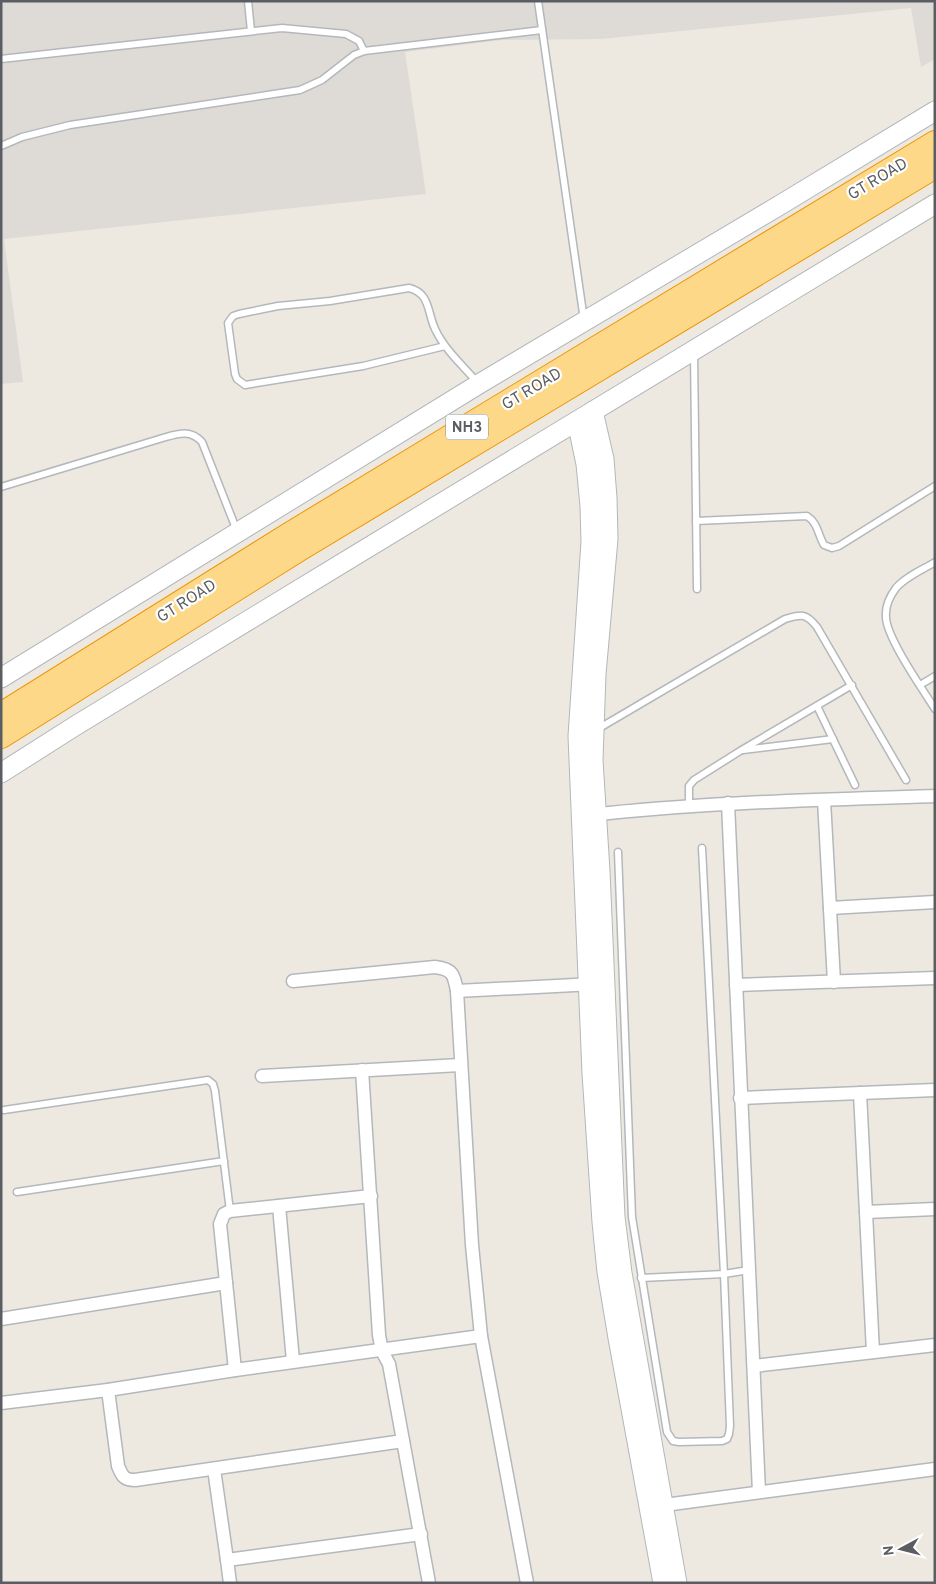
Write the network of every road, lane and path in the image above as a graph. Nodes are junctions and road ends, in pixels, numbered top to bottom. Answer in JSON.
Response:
{"nodes":[{"id":1,"x":248,"y":1,"type":"edge"},
{"id":2,"x":538,"y":1,"type":"edge"},
{"id":3,"x":251,"y":30,"type":"junction"},
{"id":4,"x":542,"y":30,"type":"junction"},
{"id":5,"x":364,"y":51,"type":"junction"},
{"id":6,"x":1,"y":59,"type":"edge"},
{"id":7,"x":935,"y":110,"type":"edge"},
{"id":8,"x":935,"y":143,"type":"edge"},
{"id":9,"x":1,"y":146,"type":"edge"},
{"id":10,"x":935,"y":166,"type":"edge"},
{"id":11,"x":935,"y":204,"type":"edge"},
{"id":12,"x":584,"y":321,"type":"junction"},
{"id":13,"x":445,"y":346,"type":"junction"},
{"id":14,"x":694,"y":351,"type":"junction"},
{"id":15,"x":479,"y":384,"type":"junction"},
{"id":16,"x":593,"y":411,"type":"junction"},
{"id":17,"x":577,"y":421,"type":"junction"},
{"id":18,"x":935,"y":486,"type":"edge"},
{"id":19,"x":1,"y":487,"type":"edge"},
{"id":20,"x":696,"y":521,"type":"junction"},
{"id":21,"x":238,"y":532,"type":"junction"},
{"id":22,"x":935,"y":562,"type":"edge"},
{"id":23,"x":697,"y":589,"type":"dead end"},
{"id":24,"x":935,"y":676,"type":"edge"},
{"id":25,"x":1,"y":678,"type":"edge"},
{"id":26,"x":852,"y":685,"type":"junction"},
{"id":27,"x":920,"y":685,"type":"junction"},
{"id":28,"x":817,"y":706,"type":"junction"},
{"id":29,"x":935,"y":709,"type":"edge"},
{"id":30,"x":1,"y":715,"type":"edge"},
{"id":31,"x":593,"y":732,"type":"junction"},
{"id":32,"x":1,"y":736,"type":"edge"},
{"id":33,"x":833,"y":739,"type":"junction"},
{"id":34,"x":740,"y":751,"type":"junction"},
{"id":35,"x":1,"y":773,"type":"edge"},
{"id":36,"x":906,"y":780,"type":"dead end"},
{"id":37,"x":854,"y":785,"type":"dead end"},
{"id":38,"x":935,"y":796,"type":"edge"},
{"id":39,"x":824,"y":800,"type":"junction"},
{"id":40,"x":728,"y":803,"type":"junction"},
{"id":41,"x":688,"y":806,"type":"junction"},
{"id":42,"x":589,"y":815,"type":"junction"},
{"id":43,"x":702,"y":848,"type":"dead end"},
{"id":44,"x":618,"y":852,"type":"dead end"},
{"id":45,"x":935,"y":902,"type":"edge"},
{"id":46,"x":830,"y":908,"type":"junction"},
{"id":47,"x":935,"y":978,"type":"edge"},
{"id":48,"x":293,"y":981,"type":"dead end"},
{"id":49,"x":834,"y":982,"type":"junction"},
{"id":50,"x":597,"y":984,"type":"junction"},
{"id":51,"x":736,"y":985,"type":"junction"},
{"id":52,"x":457,"y":991,"type":"junction"},
{"id":53,"x":460,"y":1065,"type":"junction"},
{"id":54,"x":362,"y":1070,"type":"junction"},
{"id":55,"x":262,"y":1076,"type":"dead end"},
{"id":56,"x":935,"y":1090,"type":"edge"},
{"id":57,"x":860,"y":1093,"type":"junction"},
{"id":58,"x":740,"y":1098,"type":"junction"},
{"id":59,"x":4,"y":1110,"type":"dead end"},
{"id":60,"x":224,"y":1161,"type":"junction"},
{"id":61,"x":18,"y":1192,"type":"dead end"},
{"id":62,"x":371,"y":1196,"type":"junction"},
{"id":63,"x":279,"y":1206,"type":"junction"},
{"id":64,"x":935,"y":1209,"type":"edge"},
{"id":65,"x":230,"y":1211,"type":"junction"},
{"id":66,"x":866,"y":1212,"type":"junction"},
{"id":67,"x":749,"y":1270,"type":"junction"},
{"id":68,"x":724,"y":1274,"type":"junction"},
{"id":69,"x":641,"y":1278,"type":"junction"},
{"id":70,"x":226,"y":1283,"type":"junction"},
{"id":71,"x":1,"y":1320,"type":"edge"},
{"id":72,"x":480,"y":1336,"type":"junction"},
{"id":73,"x":935,"y":1344,"type":"edge"},
{"id":74,"x":382,"y":1351,"type":"junction"},
{"id":75,"x":873,"y":1352,"type":"junction"},
{"id":76,"x":294,"y":1362,"type":"junction"},
{"id":77,"x":754,"y":1366,"type":"junction"},
{"id":78,"x":235,"y":1370,"type":"junction"},
{"id":79,"x":108,"y":1390,"type":"junction"},
{"id":80,"x":1,"y":1403,"type":"edge"},
{"id":81,"x":402,"y":1441,"type":"junction"},
{"id":82,"x":214,"y":1469,"type":"junction"},
{"id":83,"x":935,"y":1469,"type":"edge"},
{"id":84,"x":759,"y":1492,"type":"junction"},
{"id":85,"x":656,"y":1506,"type":"junction"},
{"id":86,"x":421,"y":1534,"type":"junction"},
{"id":87,"x":227,"y":1560,"type":"junction"},
{"id":88,"x":230,"y":1583,"type":"edge"},
{"id":89,"x":430,"y":1583,"type":"edge"},
{"id":90,"x":527,"y":1583,"type":"edge"},
{"id":91,"x":663,"y":1583,"type":"edge"},
{"id":92,"x":677,"y":1583,"type":"edge"}],
"edges":[{"from":1,"to":3,"type":"lane"},
{"from":2,"to":4,"type":"lane"},
{"from":3,"to":5,"type":"lane"},
{"from":3,"to":6,"type":"lane"},
{"from":4,"to":5,"type":"lane"},
{"from":4,"to":12,"type":"lane"},
{"from":5,"to":9,"type":"lane"},
{"from":7,"to":12,"type":"street"},
{"from":8,"to":30,"type":"highway","name":"GT ROAD","number":"NH3"},
{"from":10,"to":32,"type":"highway","name":"GT ROAD","number":"NH3"},
{"from":11,"to":14,"type":"street"},
{"from":12,"to":15,"type":"street"},
{"from":13,"to":13,"type":"lane"},
{"from":13,"to":15,"type":"lane"},
{"from":14,"to":16,"type":"street"},
{"from":14,"to":20,"type":"lane"},
{"from":15,"to":21,"type":"street"},
{"from":16,"to":17,"type":"street"},
{"from":16,"to":31,"type":"street"},
{"from":17,"to":35,"type":"street"},
{"from":17,"to":42,"type":"street"},
{"from":18,"to":20,"type":"lane"},
{"from":19,"to":21,"type":"lane"},
{"from":20,"to":23,"type":"lane"},
{"from":21,"to":25,"type":"street"},
{"from":22,"to":27,"type":"lane"},
{"from":24,"to":27,"type":"lane"},
{"from":26,"to":28,"type":"lane"},
{"from":26,"to":31,"type":"lane"},
{"from":26,"to":36,"type":"lane"},
{"from":27,"to":29,"type":"lane"},
{"from":28,"to":33,"type":"lane"},
{"from":28,"to":34,"type":"lane"},
{"from":31,"to":42,"type":"street"},
{"from":33,"to":34,"type":"lane"},
{"from":33,"to":37,"type":"lane"},
{"from":34,"to":41,"type":"lane"},
{"from":38,"to":39,"type":"street"},
{"from":39,"to":40,"type":"street"},
{"from":39,"to":46,"type":"street"},
{"from":40,"to":41,"type":"street"},
{"from":40,"to":51,"type":"street"},
{"from":41,"to":42,"type":"street"},
{"from":42,"to":50,"type":"street"},
{"from":43,"to":68,"type":"lane"},
{"from":44,"to":69,"type":"lane"},
{"from":45,"to":46,"type":"street"},
{"from":46,"to":49,"type":"street"},
{"from":47,"to":49,"type":"street"},
{"from":48,"to":52,"type":"street"},
{"from":49,"to":51,"type":"street"},
{"from":50,"to":52,"type":"street"},
{"from":50,"to":85,"type":"street"},
{"from":51,"to":58,"type":"street"},
{"from":52,"to":53,"type":"street"},
{"from":53,"to":54,"type":"street"},
{"from":53,"to":72,"type":"street"},
{"from":54,"to":55,"type":"street"},
{"from":54,"to":62,"type":"street"},
{"from":56,"to":57,"type":"street"},
{"from":57,"to":58,"type":"street"},
{"from":57,"to":66,"type":"street"},
{"from":58,"to":67,"type":"street"},
{"from":59,"to":60,"type":"lane"},
{"from":60,"to":61,"type":"lane"},
{"from":60,"to":65,"type":"lane"},
{"from":62,"to":63,"type":"street"},
{"from":62,"to":74,"type":"street"},
{"from":63,"to":65,"type":"street"},
{"from":63,"to":76,"type":"street"},
{"from":64,"to":66,"type":"street"},
{"from":65,"to":70,"type":"street"},
{"from":66,"to":75,"type":"street"},
{"from":67,"to":68,"type":"lane"},
{"from":67,"to":77,"type":"street"},
{"from":68,"to":69,"type":"lane"},
{"from":68,"to":69,"type":"lane"},
{"from":70,"to":71,"type":"street"},
{"from":70,"to":78,"type":"street"},
{"from":72,"to":74,"type":"street"},
{"from":72,"to":90,"type":"street"},
{"from":73,"to":75,"type":"street"},
{"from":74,"to":76,"type":"street"},
{"from":74,"to":81,"type":"street"},
{"from":75,"to":77,"type":"street"},
{"from":76,"to":78,"type":"street"},
{"from":77,"to":84,"type":"street"},
{"from":78,"to":79,"type":"street"},
{"from":79,"to":80,"type":"street"},
{"from":79,"to":82,"type":"street"},
{"from":81,"to":82,"type":"street"},
{"from":81,"to":86,"type":"street"},
{"from":82,"to":87,"type":"street"},
{"from":83,"to":84,"type":"street"},
{"from":84,"to":85,"type":"street"},
{"from":85,"to":91,"type":"street"},
{"from":85,"to":92,"type":"street"},
{"from":86,"to":87,"type":"street"},
{"from":86,"to":89,"type":"street"},
{"from":87,"to":88,"type":"street"}]}
